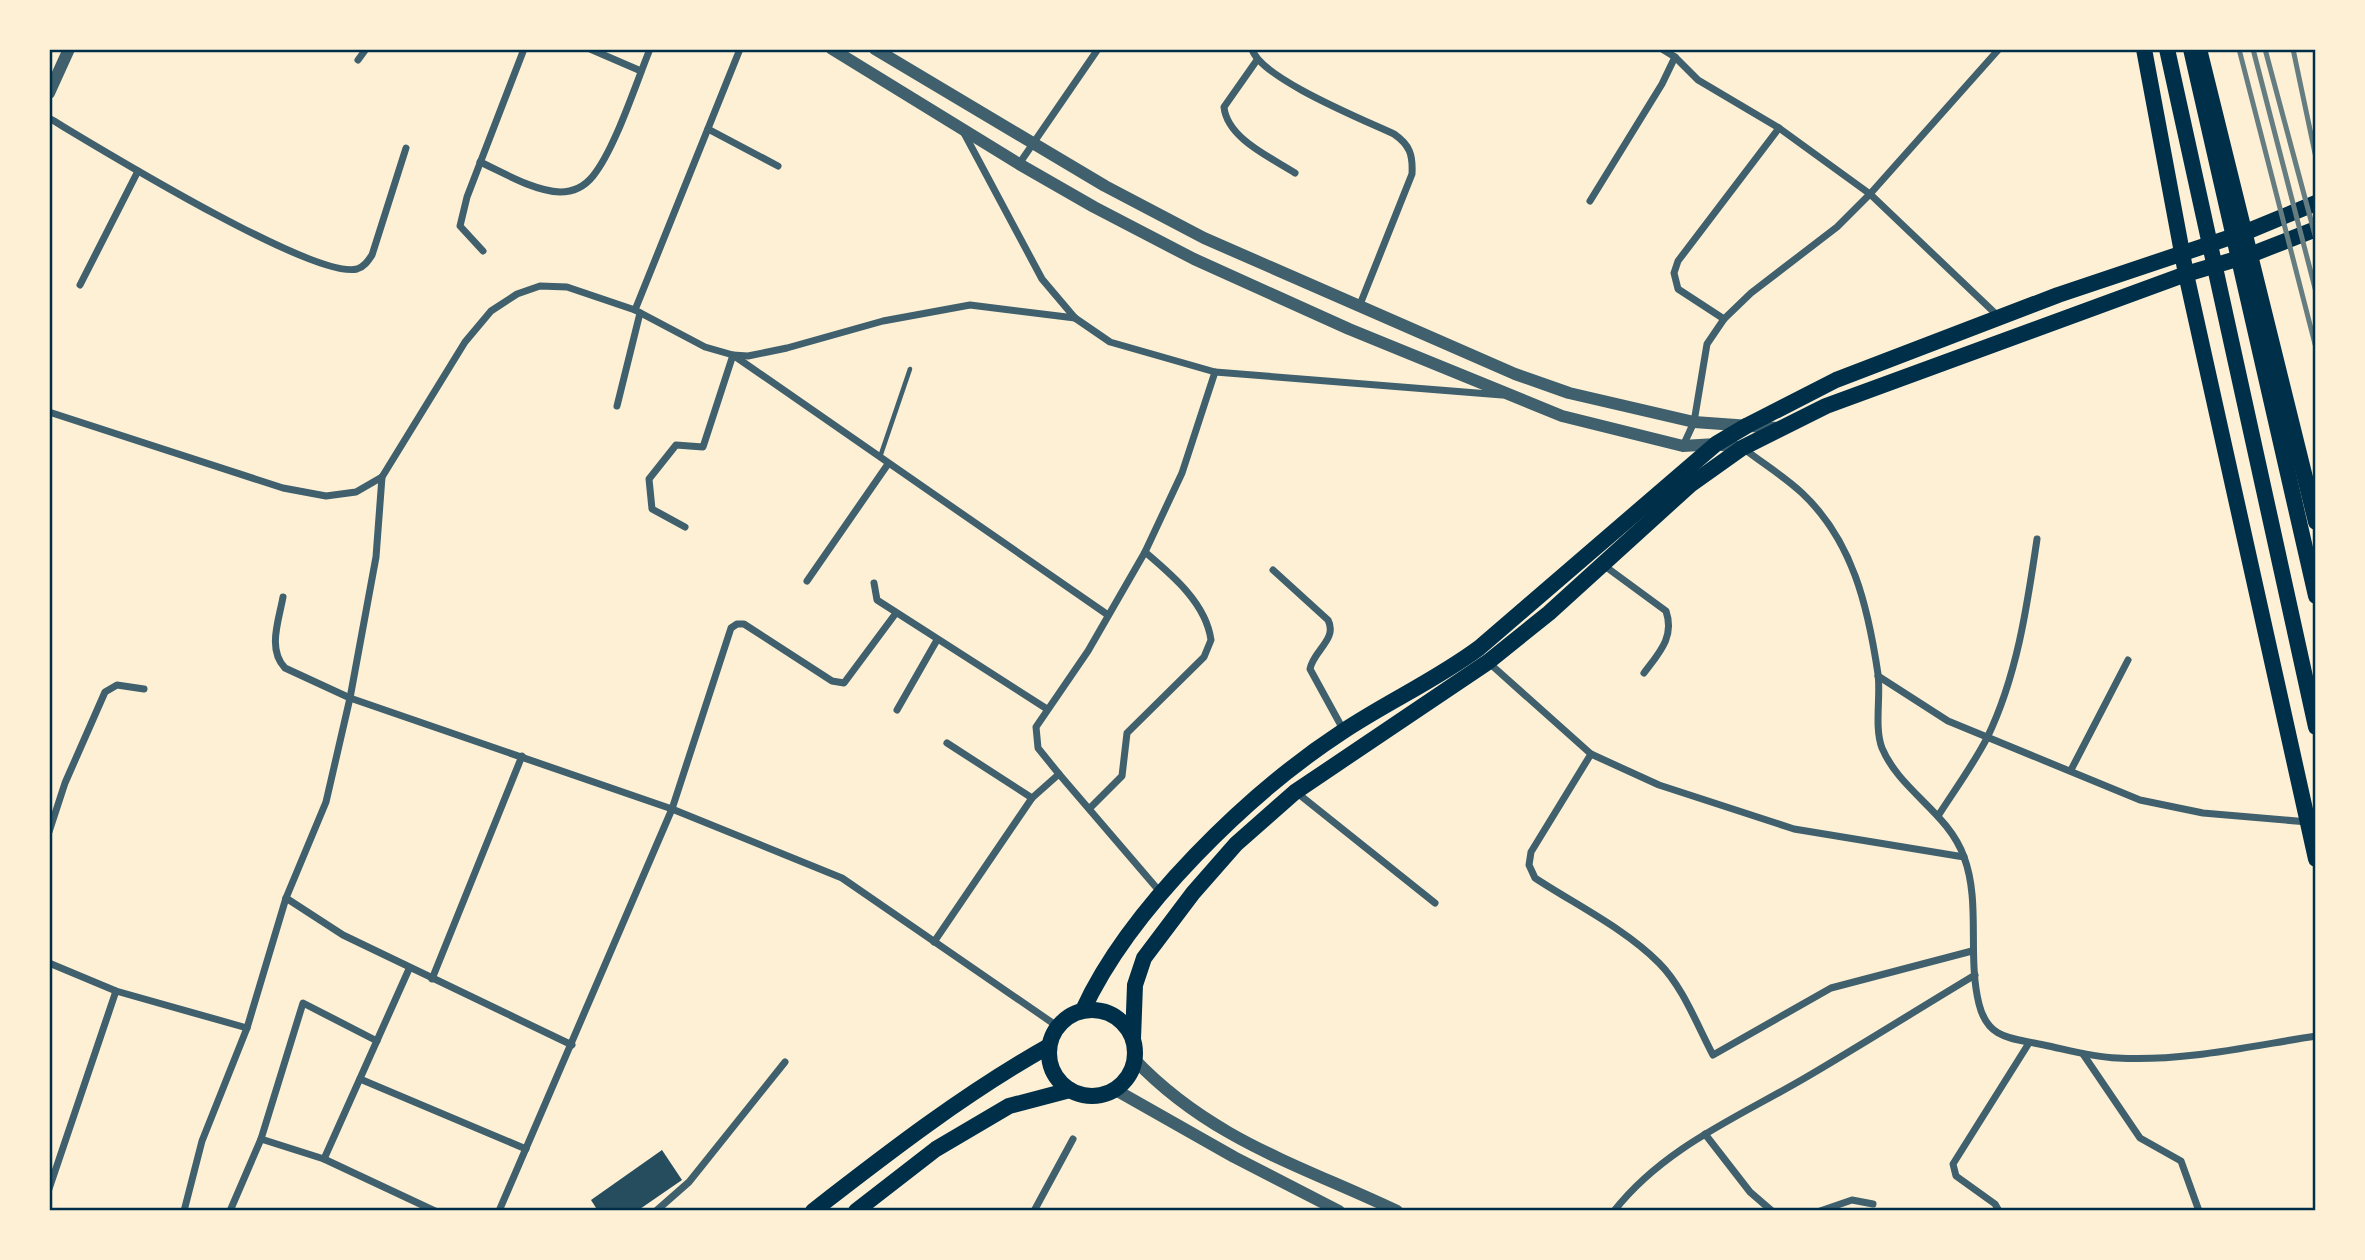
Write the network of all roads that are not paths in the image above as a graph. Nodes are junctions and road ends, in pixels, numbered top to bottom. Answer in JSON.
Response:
{"nodes":[{"id":1,"x":69,"y":49,"type":"edge"},
{"id":2,"x":366,"y":49,"type":"edge"},
{"id":3,"x":524,"y":49,"type":"edge"},
{"id":4,"x":590,"y":49,"type":"edge"},
{"id":5,"x":650,"y":49,"type":"edge"},
{"id":6,"x":740,"y":49,"type":"edge"},
{"id":7,"x":832,"y":49,"type":"edge"},
{"id":8,"x":875,"y":49,"type":"edge"},
{"id":9,"x":1098,"y":49,"type":"edge"},
{"id":10,"x":1252,"y":49,"type":"edge"},
{"id":11,"x":1662,"y":49,"type":"edge"},
{"id":12,"x":1999,"y":49,"type":"edge"},
{"id":13,"x":2144,"y":49,"type":"edge"},
{"id":14,"x":2167,"y":49,"type":"edge"},
{"id":15,"x":2191,"y":49,"type":"edge"},
{"id":16,"x":2199,"y":49,"type":"edge"},
{"id":17,"x":1675,"y":57,"type":"junction"},
{"id":18,"x":358,"y":60,"type":"dead end"},
{"id":19,"x":1257,"y":61,"type":"junction"},
{"id":20,"x":641,"y":71,"type":"junction"},
{"id":21,"x":49,"y":93,"type":"edge"},
{"id":22,"x":49,"y":118,"type":"edge"},
{"id":23,"x":1779,"y":128,"type":"junction"},
{"id":24,"x":708,"y":129,"type":"junction"},
{"id":25,"x":961,"y":129,"type":"junction"},
{"id":26,"x":1033,"y":143,"type":"junction"},
{"id":27,"x":406,"y":148,"type":"dead end"},
{"id":28,"x":480,"y":162,"type":"junction"},
{"id":29,"x":1019,"y":164,"type":"junction"},
{"id":30,"x":778,"y":166,"type":"dead end"},
{"id":31,"x":138,"y":171,"type":"junction"},
{"id":32,"x":1294,"y":173,"type":"dead end"},
{"id":33,"x":1870,"y":194,"type":"junction"},
{"id":34,"x":1590,"y":201,"type":"dead end"},
{"id":35,"x":2316,"y":203,"type":"edge"},
{"id":36,"x":2316,"y":229,"type":"edge"},
{"id":37,"x":2246,"y":232,"type":"junction"},
{"id":38,"x":483,"y":251,"type":"dead end"},
{"id":39,"x":2183,"y":253,"type":"junction"},
{"id":40,"x":2250,"y":255,"type":"junction"},
{"id":41,"x":2186,"y":274,"type":"junction"},
{"id":42,"x":80,"y":285,"type":"dead end"},
{"id":43,"x":1358,"y":307,"type":"junction"},
{"id":44,"x":637,"y":311,"type":"junction"},
{"id":45,"x":1999,"y":317,"type":"junction"},
{"id":46,"x":1075,"y":318,"type":"junction"},
{"id":47,"x":1724,"y":320,"type":"junction"},
{"id":48,"x":733,"y":355,"type":"junction"},
{"id":49,"x":910,"y":369,"type":"dead end"},
{"id":50,"x":1215,"y":372,"type":"junction"},
{"id":51,"x":1506,"y":396,"type":"junction"},
{"id":52,"x":617,"y":407,"type":"dead end"},
{"id":53,"x":49,"y":412,"type":"edge"},
{"id":54,"x":1694,"y":422,"type":"junction"},
{"id":55,"x":1748,"y":425,"type":"junction"},
{"id":56,"x":1779,"y":428,"type":"junction"},
{"id":57,"x":1716,"y":444,"type":"junction"},
{"id":58,"x":1683,"y":446,"type":"junction"},
{"id":59,"x":1742,"y":448,"type":"junction"},
{"id":60,"x":880,"y":457,"type":"junction"},
{"id":61,"x":888,"y":464,"type":"junction"},
{"id":62,"x":382,"y":477,"type":"junction"},
{"id":63,"x":2316,"y":522,"type":"edge"},
{"id":64,"x":685,"y":527,"type":"dead end"},
{"id":65,"x":2037,"y":539,"type":"dead end"},
{"id":66,"x":1145,"y":552,"type":"junction"},
{"id":67,"x":1602,"y":564,"type":"junction"},
{"id":68,"x":1273,"y":569,"type":"dead end"},
{"id":69,"x":807,"y":581,"type":"dead end"},
{"id":70,"x":874,"y":583,"type":"dead end"},
{"id":71,"x":2316,"y":596,"type":"edge"},
{"id":72,"x":283,"y":597,"type":"dead end"},
{"id":73,"x":896,"y":613,"type":"junction"},
{"id":74,"x":1108,"y":615,"type":"junction"},
{"id":75,"x":937,"y":640,"type":"junction"},
{"id":76,"x":2128,"y":660,"type":"dead end"},
{"id":77,"x":1488,"y":662,"type":"junction"},
{"id":78,"x":1644,"y":673,"type":"dead end"},
{"id":79,"x":1878,"y":676,"type":"junction"},
{"id":80,"x":144,"y":690,"type":"dead end"},
{"id":81,"x":350,"y":698,"type":"junction"},
{"id":82,"x":1047,"y":709,"type":"junction"},
{"id":83,"x":897,"y":710,"type":"dead end"},
{"id":84,"x":2316,"y":727,"type":"edge"},
{"id":85,"x":1344,"y":730,"type":"junction"},
{"id":86,"x":1987,"y":738,"type":"junction"},
{"id":87,"x":947,"y":743,"type":"dead end"},
{"id":88,"x":1591,"y":754,"type":"junction"},
{"id":89,"x":522,"y":756,"type":"junction"},
{"id":90,"x":2071,"y":771,"type":"junction"},
{"id":91,"x":1059,"y":774,"type":"junction"},
{"id":92,"x":1295,"y":792,"type":"junction"},
{"id":93,"x":1032,"y":798,"type":"junction"},
{"id":94,"x":1090,"y":808,"type":"junction"},
{"id":95,"x":672,"y":809,"type":"junction"},
{"id":96,"x":1938,"y":816,"type":"junction"},
{"id":97,"x":2308,"y":821,"type":"junction"},
{"id":98,"x":49,"y":832,"type":"edge"},
{"id":99,"x":1964,"y":857,"type":"junction"},
{"id":100,"x":2316,"y":859,"type":"edge"},
{"id":101,"x":1162,"y":894,"type":"junction"},
{"id":102,"x":286,"y":898,"type":"junction"},
{"id":103,"x":1435,"y":903,"type":"dead end"},
{"id":104,"x":934,"y":942,"type":"junction"},
{"id":105,"x":1972,"y":951,"type":"junction"},
{"id":106,"x":49,"y":963,"type":"edge"},
{"id":107,"x":409,"y":969,"type":"junction"},
{"id":108,"x":1975,"y":975,"type":"junction"},
{"id":109,"x":432,"y":979,"type":"junction"},
{"id":110,"x":116,"y":991,"type":"junction"},
{"id":111,"x":1083,"y":1010,"type":"junction"},
{"id":112,"x":1057,"y":1026,"type":"junction"},
{"id":113,"x":247,"y":1028,"type":"junction"},
{"id":114,"x":2316,"y":1035,"type":"edge"},
{"id":115,"x":1133,"y":1039,"type":"junction"},
{"id":116,"x":377,"y":1041,"type":"junction"},
{"id":117,"x":2029,"y":1043,"type":"junction"},
{"id":118,"x":572,"y":1045,"type":"junction"},
{"id":119,"x":1049,"y":1046,"type":"junction"},
{"id":120,"x":2083,"y":1054,"type":"junction"},
{"id":121,"x":1134,"y":1059,"type":"junction"},
{"id":122,"x":785,"y":1062,"type":"dead end"},
{"id":123,"x":360,"y":1079,"type":"junction"},
{"id":124,"x":1114,"y":1089,"type":"junction"},
{"id":125,"x":1070,"y":1090,"type":"junction"},
{"id":126,"x":1166,"y":1091,"type":"junction"},
{"id":127,"x":951,"y":1107,"type":"junction"},
{"id":128,"x":1154,"y":1113,"type":"junction"},
{"id":129,"x":966,"y":1131,"type":"junction"},
{"id":130,"x":1705,"y":1134,"type":"junction"},
{"id":131,"x":261,"y":1139,"type":"junction"},
{"id":132,"x":1073,"y":1139,"type":"dead end"},
{"id":133,"x":526,"y":1149,"type":"junction"},
{"id":134,"x":324,"y":1159,"type":"junction"},
{"id":135,"x":49,"y":1189,"type":"edge"},
{"id":136,"x":1873,"y":1204,"type":"dead end"},
{"id":137,"x":184,"y":1211,"type":"edge"},
{"id":138,"x":230,"y":1211,"type":"edge"},
{"id":139,"x":435,"y":1211,"type":"edge"},
{"id":140,"x":499,"y":1211,"type":"edge"},
{"id":141,"x":656,"y":1211,"type":"edge"},
{"id":142,"x":813,"y":1211,"type":"edge"},
{"id":143,"x":856,"y":1211,"type":"edge"},
{"id":144,"x":1034,"y":1211,"type":"edge"},
{"id":145,"x":1339,"y":1211,"type":"edge"},
{"id":146,"x":1398,"y":1211,"type":"edge"},
{"id":147,"x":1614,"y":1211,"type":"edge"},
{"id":148,"x":1772,"y":1211,"type":"edge"},
{"id":149,"x":1820,"y":1211,"type":"edge"},
{"id":150,"x":1999,"y":1211,"type":"edge"},
{"id":151,"x":2199,"y":1211,"type":"edge"}],
"edges":[{"from":1,"to":21,"type":"street"},
{"from":2,"to":18,"type":"street"},
{"from":3,"to":28,"type":"street"},
{"from":4,"to":20,"type":"street"},
{"from":5,"to":20,"type":"street"},
{"from":6,"to":24,"type":"street"},
{"from":7,"to":25,"type":"street"},
{"from":8,"to":26,"type":"street"},
{"from":9,"to":26,"type":"street"},
{"from":10,"to":19,"type":"street"},
{"from":11,"to":17,"type":"street"},
{"from":12,"to":33,"type":"street"},
{"from":13,"to":39,"type":"main road"},
{"from":14,"to":84,"type":"main road"},
{"from":15,"to":71,"type":"main road"},
{"from":16,"to":37,"type":"main road"},
{"from":17,"to":23,"type":"street"},
{"from":17,"to":34,"type":"street"},
{"from":19,"to":32,"type":"street"},
{"from":19,"to":43,"type":"street"},
{"from":20,"to":28,"type":"street"},
{"from":22,"to":31,"type":"street"},
{"from":23,"to":33,"type":"street"},
{"from":23,"to":47,"type":"street"},
{"from":24,"to":30,"type":"street"},
{"from":24,"to":44,"type":"street"},
{"from":25,"to":29,"type":"street"},
{"from":25,"to":46,"type":"street"},
{"from":26,"to":29,"type":"street"},
{"from":26,"to":43,"type":"street"},
{"from":27,"to":31,"type":"street"},
{"from":28,"to":38,"type":"street"},
{"from":29,"to":51,"type":"street"},
{"from":31,"to":42,"type":"street"},
{"from":33,"to":45,"type":"street"},
{"from":33,"to":47,"type":"street"},
{"from":35,"to":37,"type":"main road"},
{"from":36,"to":40,"type":"main road"},
{"from":37,"to":39,"type":"main road"},
{"from":37,"to":40,"type":"main road"},
{"from":39,"to":41,"type":"main road"},
{"from":39,"to":45,"type":"main road"},
{"from":40,"to":41,"type":"main road"},
{"from":40,"to":63,"type":"main road"},
{"from":41,"to":56,"type":"main road"},
{"from":41,"to":97,"type":"main road"},
{"from":43,"to":54,"type":"street"},
{"from":44,"to":48,"type":"street"},
{"from":44,"to":52,"type":"street"},
{"from":44,"to":62,"type":"street"},
{"from":45,"to":55,"type":"main road"},
{"from":46,"to":48,"type":"street"},
{"from":46,"to":50,"type":"street"},
{"from":47,"to":54,"type":"street"},
{"from":48,"to":60,"type":"street"},
{"from":48,"to":64,"type":"street"},
{"from":49,"to":60,"type":"lane"},
{"from":50,"to":51,"type":"street"},
{"from":50,"to":66,"type":"street"},
{"from":51,"to":58,"type":"street"},
{"from":53,"to":62,"type":"street"},
{"from":54,"to":55,"type":"street"},
{"from":54,"to":58,"type":"street"},
{"from":55,"to":56,"type":"street"},
{"from":55,"to":57,"type":"main road"},
{"from":56,"to":59,"type":"main road"},
{"from":57,"to":58,"type":"street"},
{"from":57,"to":59,"type":"street"},
{"from":57,"to":85,"type":"main road"},
{"from":59,"to":67,"type":"main road"},
{"from":59,"to":79,"type":"street"},
{"from":60,"to":61,"type":"street"},
{"from":61,"to":69,"type":"street"},
{"from":61,"to":74,"type":"street"},
{"from":62,"to":81,"type":"street"},
{"from":65,"to":86,"type":"street"},
{"from":66,"to":74,"type":"street"},
{"from":66,"to":94,"type":"street"},
{"from":67,"to":77,"type":"main road"},
{"from":67,"to":78,"type":"street"},
{"from":68,"to":85,"type":"street"},
{"from":70,"to":73,"type":"street"},
{"from":72,"to":81,"type":"street"},
{"from":73,"to":75,"type":"street"},
{"from":73,"to":95,"type":"street"},
{"from":74,"to":82,"type":"street"},
{"from":75,"to":82,"type":"street"},
{"from":75,"to":83,"type":"street"},
{"from":76,"to":90,"type":"street"},
{"from":77,"to":88,"type":"street"},
{"from":77,"to":92,"type":"main road"},
{"from":79,"to":86,"type":"street"},
{"from":79,"to":96,"type":"street"},
{"from":80,"to":98,"type":"street"},
{"from":81,"to":89,"type":"street"},
{"from":81,"to":102,"type":"street"},
{"from":82,"to":91,"type":"street"},
{"from":85,"to":101,"type":"main road"},
{"from":86,"to":90,"type":"street"},
{"from":86,"to":96,"type":"street"},
{"from":87,"to":93,"type":"street"},
{"from":88,"to":99,"type":"street"},
{"from":88,"to":105,"type":"street"},
{"from":89,"to":95,"type":"street"},
{"from":89,"to":109,"type":"street"},
{"from":90,"to":97,"type":"street"},
{"from":91,"to":93,"type":"street"},
{"from":91,"to":94,"type":"street"},
{"from":92,"to":103,"type":"street"},
{"from":92,"to":115,"type":"main road"},
{"from":93,"to":104,"type":"street"},
{"from":94,"to":101,"type":"street"},
{"from":95,"to":104,"type":"street"},
{"from":95,"to":118,"type":"street"},
{"from":96,"to":99,"type":"street"},
{"from":97,"to":100,"type":"main road"},
{"from":99,"to":105,"type":"street"},
{"from":101,"to":111,"type":"main road"},
{"from":102,"to":107,"type":"street"},
{"from":102,"to":113,"type":"street"},
{"from":104,"to":112,"type":"street"},
{"from":105,"to":108,"type":"street"},
{"from":106,"to":110,"type":"street"},
{"from":107,"to":109,"type":"street"},
{"from":107,"to":116,"type":"street"},
{"from":108,"to":117,"type":"street"},
{"from":108,"to":130,"type":"street"},
{"from":109,"to":118,"type":"street"},
{"from":110,"to":113,"type":"street"},
{"from":110,"to":135,"type":"street"},
{"from":111,"to":112,"type":"main road"},
{"from":111,"to":115,"type":"main road"},
{"from":112,"to":119,"type":"main road"},
{"from":113,"to":137,"type":"street"},
{"from":114,"to":120,"type":"street"},
{"from":115,"to":121,"type":"main road"},
{"from":116,"to":123,"type":"street"},
{"from":116,"to":131,"type":"street"},
{"from":117,"to":120,"type":"street"},
{"from":117,"to":150,"type":"street"},
{"from":118,"to":133,"type":"street"},
{"from":119,"to":125,"type":"main road"},
{"from":119,"to":127,"type":"main road"},
{"from":120,"to":151,"type":"street"},
{"from":121,"to":124,"type":"main road"},
{"from":121,"to":126,"type":"street"},
{"from":122,"to":141,"type":"street"},
{"from":123,"to":133,"type":"street"},
{"from":123,"to":134,"type":"street"},
{"from":124,"to":125,"type":"main road"},
{"from":124,"to":128,"type":"street"},
{"from":125,"to":129,"type":"main road"},
{"from":126,"to":128,"type":"street"},
{"from":126,"to":146,"type":"street"},
{"from":127,"to":129,"type":"main road"},
{"from":127,"to":142,"type":"main road"},
{"from":128,"to":145,"type":"street"},
{"from":129,"to":143,"type":"main road"},
{"from":130,"to":147,"type":"street"},
{"from":130,"to":148,"type":"street"},
{"from":131,"to":134,"type":"street"},
{"from":131,"to":138,"type":"street"},
{"from":132,"to":144,"type":"street"},
{"from":133,"to":140,"type":"street"},
{"from":134,"to":139,"type":"street"},
{"from":136,"to":149,"type":"street"}]}
